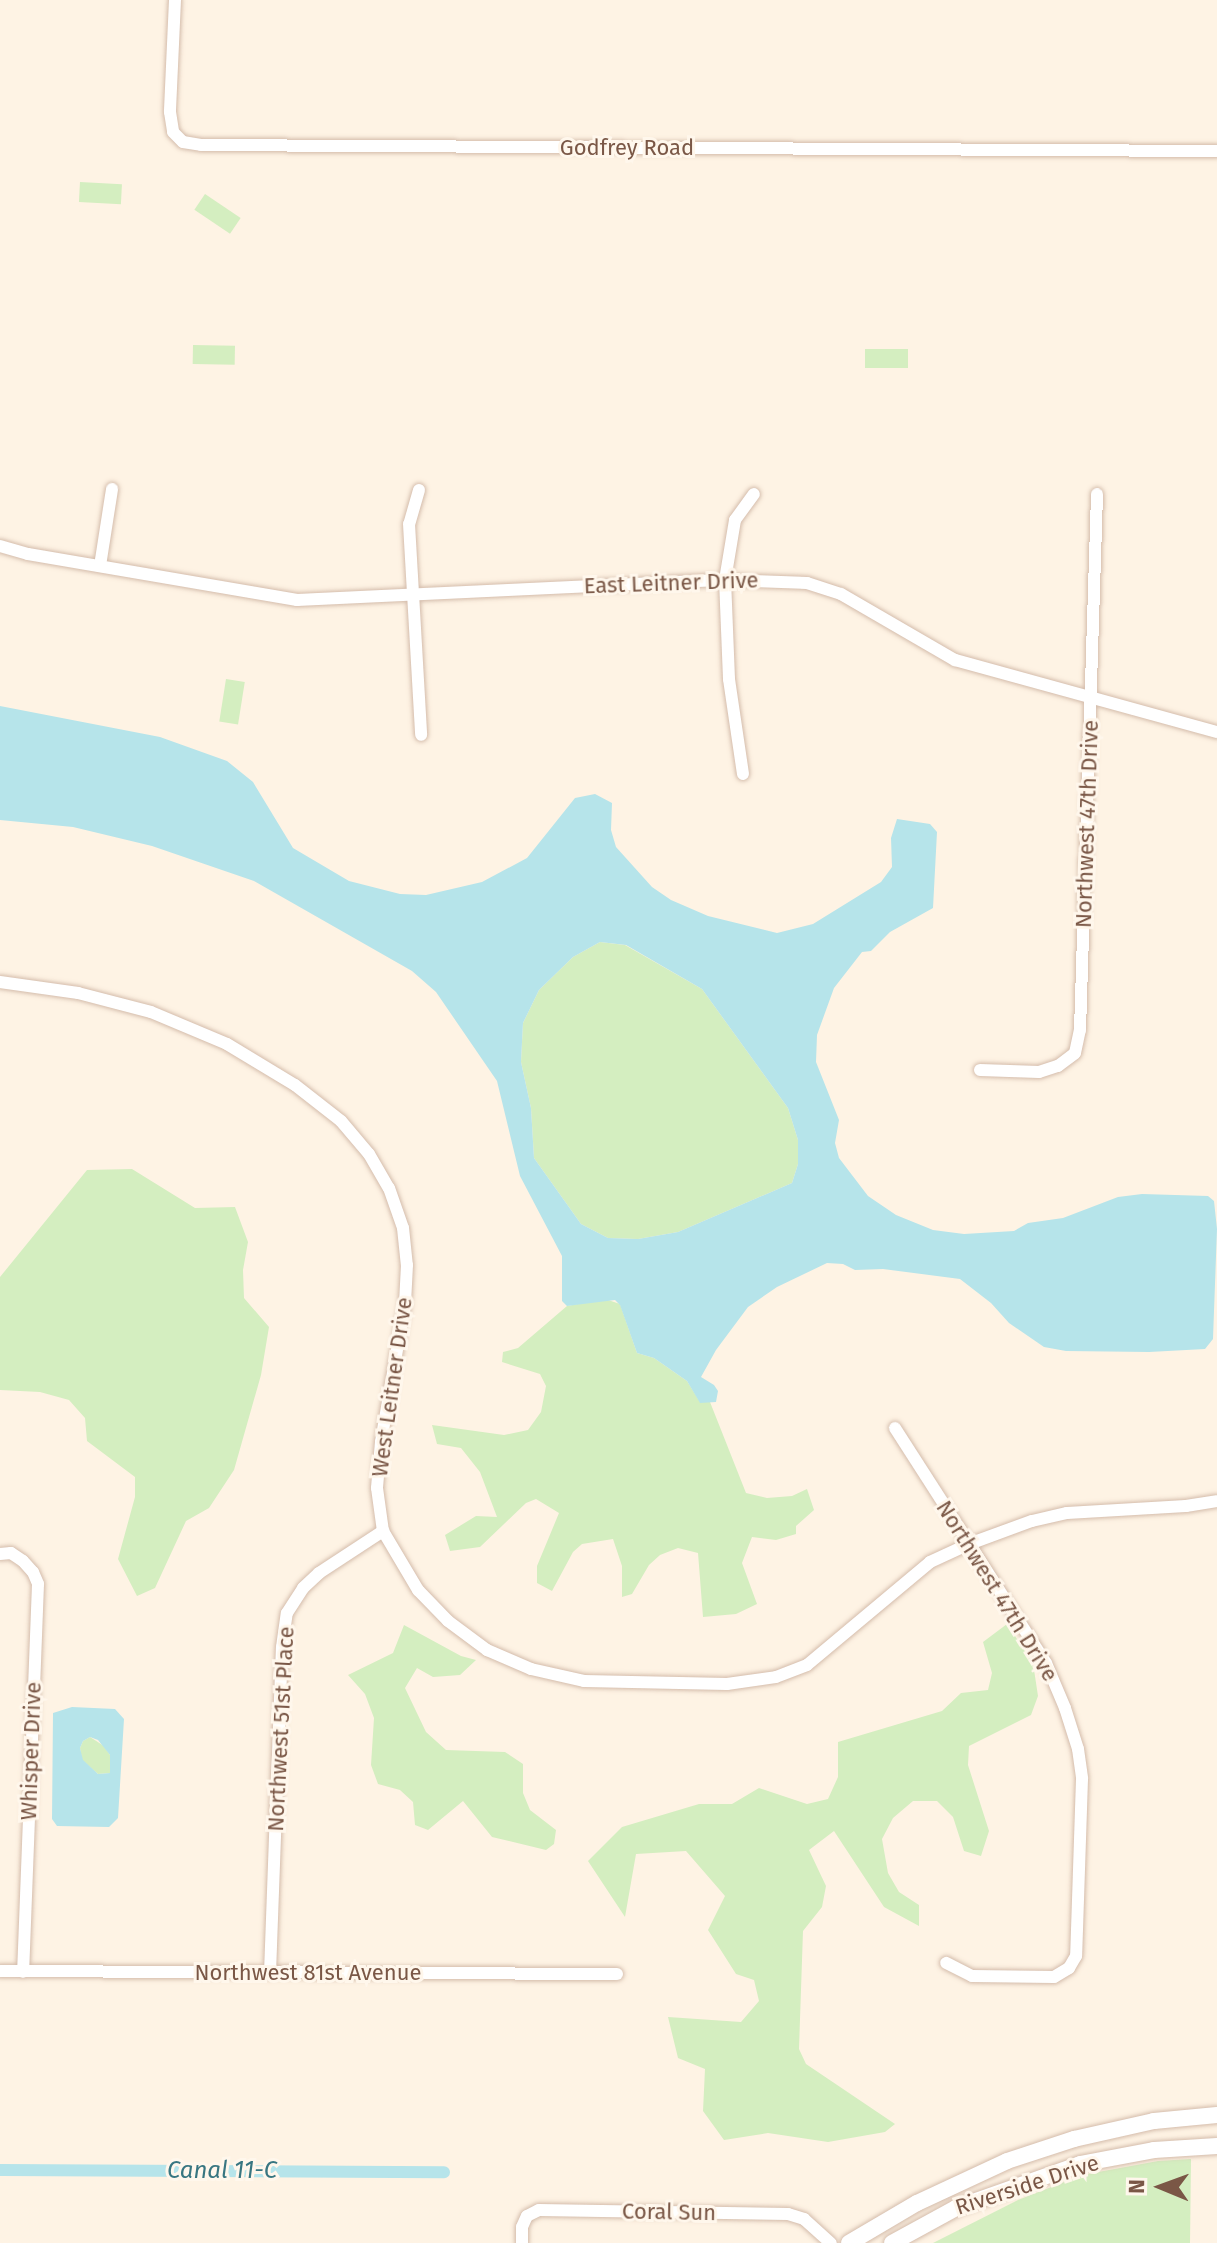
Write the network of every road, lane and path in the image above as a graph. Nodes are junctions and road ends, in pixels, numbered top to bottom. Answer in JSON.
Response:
{"nodes":[{"id":1,"x":175,"y":0,"type":"edge"},
{"id":2,"x":1217,"y":151,"type":"edge"},
{"id":3,"x":112,"y":489,"type":"dead end"},
{"id":4,"x":419,"y":490,"type":"dead end"},
{"id":5,"x":754,"y":494,"type":"dead end"},
{"id":6,"x":1097,"y":494,"type":"dead end"},
{"id":7,"x":0,"y":546,"type":"edge"},
{"id":8,"x":100,"y":566,"type":"junction"},
{"id":9,"x":725,"y":580,"type":"junction"},
{"id":10,"x":413,"y":596,"type":"junction"},
{"id":11,"x":1092,"y":698,"type":"junction"},
{"id":12,"x":1217,"y":732,"type":"edge"},
{"id":13,"x":421,"y":735,"type":"dead end"},
{"id":14,"x":743,"y":774,"type":"dead end"},
{"id":15,"x":1,"y":984,"type":"edge"},
{"id":16,"x":980,"y":1070,"type":"dead end"},
{"id":17,"x":895,"y":1428,"type":"dead end"},
{"id":18,"x":1217,"y":1501,"type":"edge"},
{"id":19,"x":383,"y":1531,"type":"junction"},
{"id":20,"x":969,"y":1544,"type":"junction"},
{"id":21,"x":0,"y":1554,"type":"edge"},
{"id":22,"x":946,"y":1963,"type":"dead end"},
{"id":23,"x":0,"y":1971,"type":"edge"},
{"id":24,"x":23,"y":1972,"type":"junction"},
{"id":25,"x":270,"y":1973,"type":"junction"},
{"id":26,"x":617,"y":1974,"type":"dead end"},
{"id":27,"x":1217,"y":2115,"type":"edge"},
{"id":28,"x":1217,"y":2146,"type":"edge"},
{"id":29,"x":522,"y":2243,"type":"edge"},
{"id":30,"x":831,"y":2243,"type":"edge"},
{"id":31,"x":849,"y":2243,"type":"edge"},
{"id":32,"x":892,"y":2243,"type":"edge"}],
"edges":[{"from":1,"to":2,"type":"street","name":"Godfrey Road"},
{"from":3,"to":8,"type":"street"},
{"from":4,"to":10,"type":"street"},
{"from":5,"to":9,"type":"street"},
{"from":6,"to":11,"type":"street","name":"Northwest 47th Drive"},
{"from":7,"to":8,"type":"street","name":"East Leitner Drive"},
{"from":8,"to":10,"type":"street","name":"East Leitner Drive"},
{"from":9,"to":10,"type":"street","name":"East Leitner Drive"},
{"from":9,"to":11,"type":"street","name":"East Leitner Drive"},
{"from":9,"to":14,"type":"street"},
{"from":10,"to":13,"type":"street"},
{"from":11,"to":12,"type":"street","name":"East Leitner Drive"},
{"from":11,"to":16,"type":"street","name":"Northwest 47th Drive"},
{"from":15,"to":19,"type":"street","name":"West Leitner Drive"},
{"from":17,"to":20,"type":"street","name":"Northwest 47th Drive"},
{"from":18,"to":20,"type":"street","name":"West Leitner Drive"},
{"from":19,"to":20,"type":"street","name":"West Leitner Drive"},
{"from":19,"to":25,"type":"street","name":"Northwest 51st Place"},
{"from":20,"to":22,"type":"street","name":"Northwest 47th Drive"},
{"from":21,"to":24,"type":"street","name":"Whisper Drive"},
{"from":23,"to":24,"type":"street","name":"Northwest 81st Avenue"},
{"from":24,"to":25,"type":"street","name":"Northwest 81st Avenue"},
{"from":25,"to":26,"type":"street","name":"Northwest 81st Avenue"},
{"from":27,"to":31,"type":"street","name":"Riverside Drive"},
{"from":28,"to":32,"type":"street","name":"Riverside Drive"},
{"from":29,"to":30,"type":"street","name":"Coral Sun"}]}
